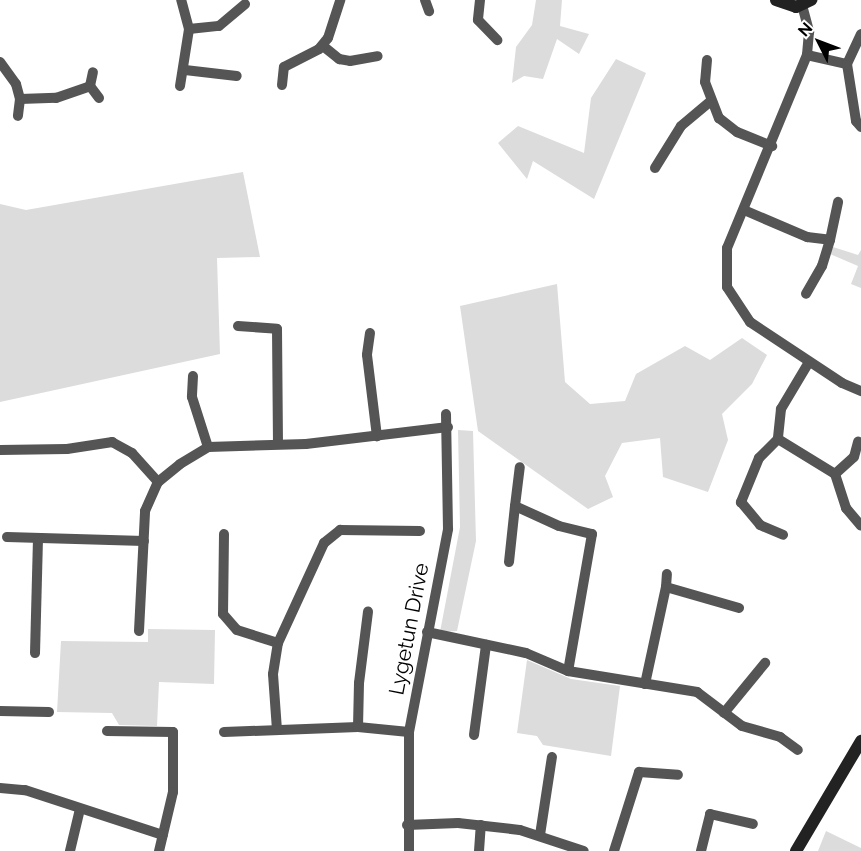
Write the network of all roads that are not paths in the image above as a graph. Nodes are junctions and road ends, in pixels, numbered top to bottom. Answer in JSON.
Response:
{"nodes":[{"id":1,"x":181,"y":0,"type":"edge"},
{"id":2,"x":340,"y":0,"type":"edge"},
{"id":3,"x":480,"y":0,"type":"edge"},
{"id":4,"x":776,"y":0,"type":"edge"},
{"id":5,"x":807,"y":3,"type":"edge"},
{"id":6,"x":245,"y":4,"type":"dead end"},
{"id":7,"x":189,"y":29,"type":"junction"},
{"id":8,"x":861,"y":36,"type":"edge"},
{"id":9,"x":497,"y":40,"type":"dead end"},
{"id":10,"x":323,"y":46,"type":"junction"},
{"id":11,"x":807,"y":55,"type":"junction"},
{"id":12,"x":378,"y":56,"type":"dead end"},
{"id":13,"x":276,"y":59,"type":"dead end"},
{"id":14,"x":706,"y":60,"type":"dead end"},
{"id":15,"x":0,"y":62,"type":"edge"},
{"id":16,"x":847,"y":64,"type":"junction"},
{"id":17,"x":284,"y":67,"type":"junction"},
{"id":18,"x":185,"y":70,"type":"junction"},
{"id":19,"x":93,"y":72,"type":"dead end"},
{"id":20,"x":237,"y":76,"type":"dead end"},
{"id":21,"x":282,"y":85,"type":"dead end"},
{"id":22,"x":90,"y":86,"type":"junction"},
{"id":23,"x":180,"y":86,"type":"dead end"},
{"id":24,"x":99,"y":98,"type":"dead end"},
{"id":25,"x":20,"y":99,"type":"junction"},
{"id":26,"x":710,"y":102,"type":"junction"},
{"id":27,"x":18,"y":116,"type":"dead end"},
{"id":28,"x":861,"y":127,"type":"edge"},
{"id":29,"x":772,"y":146,"type":"junction"},
{"id":30,"x":655,"y":168,"type":"dead end"},
{"id":31,"x":838,"y":202,"type":"dead end"},
{"id":32,"x":744,"y":210,"type":"junction"},
{"id":33,"x":830,"y":240,"type":"junction"},
{"id":34,"x":806,"y":294,"type":"dead end"},
{"id":35,"x":238,"y":326,"type":"dead end"},
{"id":36,"x":370,"y":333,"type":"dead end"},
{"id":37,"x":809,"y":362,"type":"junction"},
{"id":38,"x":193,"y":376,"type":"dead end"},
{"id":39,"x":861,"y":391,"type":"edge"},
{"id":40,"x":446,"y":414,"type":"dead end"},
{"id":41,"x":448,"y":427,"type":"junction"},
{"id":42,"x":377,"y":436,"type":"junction"},
{"id":43,"x":778,"y":439,"type":"junction"},
{"id":44,"x":858,"y":442,"type":"dead end"},
{"id":45,"x":278,"y":443,"type":"junction"},
{"id":46,"x":208,"y":447,"type":"junction"},
{"id":47,"x":0,"y":450,"type":"edge"},
{"id":48,"x":520,"y":467,"type":"dead end"},
{"id":49,"x":836,"y":474,"type":"junction"},
{"id":50,"x":159,"y":482,"type":"junction"},
{"id":51,"x":515,"y":506,"type":"junction"},
{"id":52,"x":861,"y":526,"type":"edge"},
{"id":53,"x":781,"y":530,"type":"dead end"},
{"id":54,"x":420,"y":531,"type":"dead end"},
{"id":55,"x":224,"y":534,"type":"dead end"},
{"id":56,"x":7,"y":537,"type":"dead end"},
{"id":57,"x":38,"y":539,"type":"junction"},
{"id":58,"x":144,"y":541,"type":"junction"},
{"id":59,"x":509,"y":562,"type":"dead end"},
{"id":60,"x":667,"y":574,"type":"dead end"},
{"id":61,"x":666,"y":587,"type":"junction"},
{"id":62,"x":739,"y":608,"type":"dead end"},
{"id":63,"x":368,"y":612,"type":"dead end"},
{"id":64,"x":139,"y":631,"type":"dead end"},
{"id":65,"x":427,"y":632,"type":"junction"},
{"id":66,"x":278,"y":643,"type":"junction"},
{"id":67,"x":486,"y":645,"type":"junction"},
{"id":68,"x":36,"y":653,"type":"dead end"},
{"id":69,"x":765,"y":663,"type":"dead end"},
{"id":70,"x":568,"y":671,"type":"junction"},
{"id":71,"x":645,"y":684,"type":"junction"},
{"id":72,"x":0,"y":711,"type":"edge"},
{"id":73,"x":49,"y":712,"type":"dead end"},
{"id":74,"x":724,"y":713,"type":"junction"},
{"id":75,"x":357,"y":727,"type":"junction"},
{"id":76,"x":277,"y":730,"type":"junction"},
{"id":77,"x":107,"y":731,"type":"dead end"},
{"id":78,"x":224,"y":732,"type":"dead end"},
{"id":79,"x":409,"y":732,"type":"junction"},
{"id":80,"x":474,"y":735,"type":"dead end"},
{"id":81,"x":861,"y":741,"type":"edge"},
{"id":82,"x":798,"y":750,"type":"dead end"},
{"id":83,"x":552,"y":757,"type":"dead end"},
{"id":84,"x":678,"y":775,"type":"dead end"},
{"id":85,"x":0,"y":788,"type":"edge"},
{"id":86,"x":80,"y":809,"type":"junction"},
{"id":87,"x":753,"y":824,"type":"dead end"},
{"id":88,"x":407,"y":825,"type":"junction"},
{"id":89,"x":482,"y":825,"type":"junction"},
{"id":90,"x":164,"y":835,"type":"junction"},
{"id":91,"x":540,"y":835,"type":"junction"},
{"id":92,"x":70,"y":851,"type":"edge"},
{"id":93,"x":159,"y":851,"type":"edge"},
{"id":94,"x":409,"y":851,"type":"edge"},
{"id":95,"x":479,"y":851,"type":"edge"},
{"id":96,"x":584,"y":851,"type":"edge"},
{"id":97,"x":614,"y":851,"type":"edge"},
{"id":98,"x":701,"y":851,"type":"edge"},
{"id":99,"x":796,"y":851,"type":"edge"}],
"edges":[{"from":1,"to":7,"type":"street"},
{"from":2,"to":10,"type":"street"},
{"from":3,"to":9,"type":"street"},
{"from":4,"to":5,"type":"street"},
{"from":5,"to":11,"type":"street"},
{"from":6,"to":7,"type":"street"},
{"from":7,"to":18,"type":"street"},
{"from":8,"to":16,"type":"street"},
{"from":10,"to":12,"type":"street"},
{"from":10,"to":17,"type":"street"},
{"from":11,"to":16,"type":"street"},
{"from":11,"to":29,"type":"street"},
{"from":13,"to":17,"type":"street"},
{"from":14,"to":26,"type":"street"},
{"from":15,"to":25,"type":"street"},
{"from":16,"to":28,"type":"street"},
{"from":17,"to":21,"type":"street"},
{"from":18,"to":20,"type":"street"},
{"from":18,"to":23,"type":"street"},
{"from":19,"to":22,"type":"street"},
{"from":22,"to":24,"type":"street"},
{"from":22,"to":25,"type":"street"},
{"from":25,"to":27,"type":"street"},
{"from":26,"to":29,"type":"street"},
{"from":26,"to":30,"type":"street"},
{"from":29,"to":32,"type":"street"},
{"from":31,"to":33,"type":"street"},
{"from":32,"to":33,"type":"street"},
{"from":32,"to":37,"type":"street"},
{"from":33,"to":34,"type":"street"},
{"from":35,"to":45,"type":"street"},
{"from":36,"to":42,"type":"street"},
{"from":37,"to":39,"type":"street"},
{"from":37,"to":43,"type":"street"},
{"from":38,"to":46,"type":"street"},
{"from":40,"to":41,"type":"street","name":"Lygetun Drive"},
{"from":41,"to":42,"type":"street"},
{"from":41,"to":65,"type":"street","name":"Lygetun Drive"},
{"from":42,"to":45,"type":"street"},
{"from":43,"to":49,"type":"street"},
{"from":43,"to":53,"type":"street"},
{"from":44,"to":49,"type":"street"},
{"from":45,"to":46,"type":"street"},
{"from":46,"to":50,"type":"street"},
{"from":47,"to":50,"type":"street"},
{"from":48,"to":51,"type":"street"},
{"from":49,"to":52,"type":"street"},
{"from":50,"to":58,"type":"street"},
{"from":51,"to":59,"type":"street"},
{"from":51,"to":70,"type":"street"},
{"from":54,"to":66,"type":"street"},
{"from":55,"to":66,"type":"street"},
{"from":56,"to":57,"type":"street"},
{"from":57,"to":58,"type":"street"},
{"from":57,"to":68,"type":"street"},
{"from":58,"to":64,"type":"street"},
{"from":60,"to":61,"type":"street"},
{"from":61,"to":62,"type":"street"},
{"from":61,"to":71,"type":"street"},
{"from":63,"to":75,"type":"street"},
{"from":65,"to":67,"type":"street"},
{"from":65,"to":79,"type":"street","name":"Lygetun Drive"},
{"from":66,"to":76,"type":"street"},
{"from":67,"to":70,"type":"street"},
{"from":67,"to":80,"type":"street"},
{"from":69,"to":74,"type":"street"},
{"from":70,"to":71,"type":"street"},
{"from":71,"to":74,"type":"street"},
{"from":72,"to":73,"type":"street"},
{"from":74,"to":82,"type":"street"},
{"from":75,"to":76,"type":"street"},
{"from":75,"to":79,"type":"street"},
{"from":76,"to":78,"type":"street"},
{"from":77,"to":90,"type":"street"},
{"from":79,"to":88,"type":"street","name":"Lygetun Drive"},
{"from":81,"to":99,"type":"street"},
{"from":83,"to":91,"type":"street"},
{"from":84,"to":97,"type":"street"},
{"from":85,"to":86,"type":"street"},
{"from":86,"to":90,"type":"street"},
{"from":86,"to":92,"type":"street"},
{"from":87,"to":98,"type":"street"},
{"from":88,"to":89,"type":"street"},
{"from":88,"to":94,"type":"street","name":"Lygetun Drive"},
{"from":89,"to":91,"type":"street"},
{"from":89,"to":95,"type":"street"},
{"from":90,"to":93,"type":"street"},
{"from":91,"to":96,"type":"street"}]}
